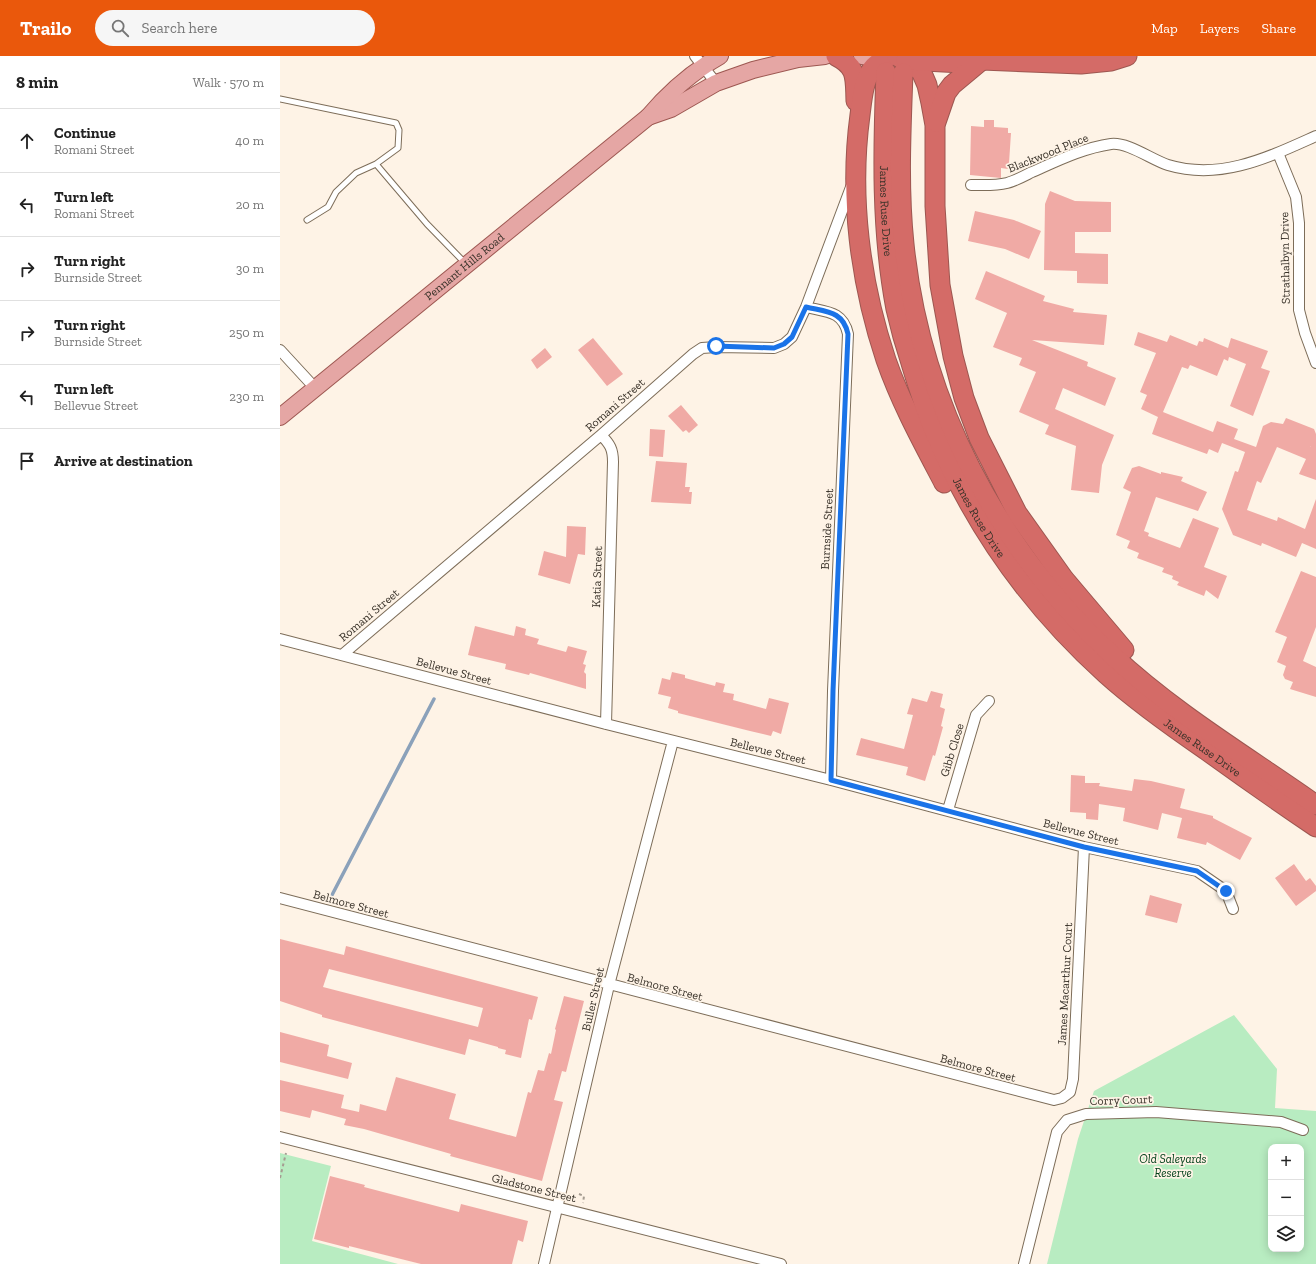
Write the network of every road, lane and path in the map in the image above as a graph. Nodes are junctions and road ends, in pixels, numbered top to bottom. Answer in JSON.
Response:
{"nodes":[{"id":1,"x":720,"y":56,"type":"edge"},
{"id":2,"x":825,"y":56,"type":"edge"},
{"id":3,"x":836,"y":56,"type":"edge"},
{"id":4,"x":862,"y":56,"type":"edge"},
{"id":5,"x":1127,"y":56,"type":"edge"},
{"id":6,"x":977,"y":58,"type":"edge"},
{"id":7,"x":699,"y":61,"type":"edge"},
{"id":8,"x":894,"y":63,"type":"edge"},
{"id":9,"x":716,"y":83,"type":"junction"},
{"id":10,"x":280,"y":99,"type":"edge"},
{"id":11,"x":648,"y":117,"type":"junction"},
{"id":12,"x":935,"y":125,"type":"junction"},
{"id":13,"x":1316,"y":136,"type":"edge"},
{"id":14,"x":857,"y":139,"type":"junction"},
{"id":15,"x":1278,"y":153,"type":"junction"},
{"id":16,"x":376,"y":164,"type":"junction"},
{"id":17,"x":855,"y":175,"type":"junction"},
{"id":18,"x":970,"y":185,"type":"dead end"},
{"id":19,"x":307,"y":220,"type":"dead end"},
{"id":20,"x":466,"y":265,"type":"junction"},
{"id":21,"x":806,"y":307,"type":"junction"},
{"id":22,"x":280,"y":350,"type":"edge"},
{"id":23,"x":1316,"y":363,"type":"edge"},
{"id":24,"x":315,"y":388,"type":"junction"},
{"id":25,"x":280,"y":417,"type":"edge"},
{"id":26,"x":601,"y":435,"type":"junction"},
{"id":27,"x":1051,"y":618,"type":"junction"},
{"id":28,"x":280,"y":639,"type":"edge"},
{"id":29,"x":342,"y":655,"type":"junction"},
{"id":30,"x":989,"y":701,"type":"dead end"},
{"id":31,"x":1181,"y":711,"type":"junction"},
{"id":32,"x":606,"y":724,"type":"junction"},
{"id":33,"x":673,"y":741,"type":"junction"},
{"id":34,"x":831,"y":780,"type":"junction"},
{"id":35,"x":1316,"y":805,"type":"edge"},
{"id":36,"x":948,"y":810,"type":"junction"},
{"id":37,"x":1316,"y":827,"type":"edge"},
{"id":38,"x":1084,"y":847,"type":"junction"},
{"id":39,"x":280,"y":898,"type":"edge"},
{"id":40,"x":1233,"y":909,"type":"dead end"},
{"id":41,"x":609,"y":985,"type":"junction"},
{"id":42,"x":1043,"y":1098,"type":"joint"},
{"id":43,"x":1303,"y":1130,"type":"dead end"},
{"id":44,"x":280,"y":1137,"type":"edge"},
{"id":45,"x":286,"y":1153,"type":"dead end"},
{"id":46,"x":280,"y":1178,"type":"edge"},
{"id":47,"x":580,"y":1194,"type":"dead end"},
{"id":48,"x":584,"y":1203,"type":"dead end"},
{"id":49,"x":559,"y":1207,"type":"junction"},
{"id":50,"x":544,"y":1264,"type":"edge"},
{"id":51,"x":781,"y":1264,"type":"edge"},
{"id":52,"x":1024,"y":1264,"type":"edge"}],
"edges":[{"from":1,"to":7,"type":"main road","name":"Pennant Hills Road"},
{"from":2,"to":9,"type":"main road","name":"Pennant Hills Road"},
{"from":3,"to":14,"type":"highway"},
{"from":4,"to":8,"type":"main road"},
{"from":5,"to":6,"type":"highway"},
{"from":6,"to":8,"type":"highway"},
{"from":6,"to":12,"type":"highway"},
{"from":7,"to":9,"type":"street"},
{"from":7,"to":11,"type":"main road","name":"Pennant Hills Road"},
{"from":8,"to":12,"type":"highway"},
{"from":8,"to":14,"type":"highway"},
{"from":8,"to":27,"type":"highway","name":"James Ruse Drive"},
{"from":8,"to":31,"type":"highway","name":"James Ruse Drive"},
{"from":9,"to":11,"type":"main road","name":"Pennant Hills Road"},
{"from":10,"to":16,"type":"lane"},
{"from":11,"to":20,"type":"main road","name":"Pennant Hills Road"},
{"from":12,"to":31,"type":"highway"},
{"from":13,"to":15,"type":"street","name":"Blackwood Place"},
{"from":14,"to":17,"type":"highway"},
{"from":15,"to":18,"type":"street","name":"Blackwood Place"},
{"from":15,"to":23,"type":"street","name":"Strathalbyn Drive"},
{"from":16,"to":19,"type":"lane"},
{"from":16,"to":20,"type":"lane"},
{"from":17,"to":21,"type":"street","name":"Romani Street"},
{"from":17,"to":27,"type":"highway"},
{"from":20,"to":24,"type":"main road","name":"Pennant Hills Road"},
{"from":21,"to":26,"type":"street","name":"Romani Street"},
{"from":21,"to":34,"type":"street","name":"Burnside Street"},
{"from":22,"to":24,"type":"street"},
{"from":24,"to":25,"type":"main road","name":"Pennant Hills Road"},
{"from":26,"to":29,"type":"street","name":"Romani Street"},
{"from":26,"to":32,"type":"street","name":"Katia Street"},
{"from":27,"to":37,"type":"highway","name":"James Ruse Drive"},
{"from":28,"to":29,"type":"street","name":"Bellevue Street"},
{"from":29,"to":32,"type":"street","name":"Bellevue Street"},
{"from":30,"to":36,"type":"street","name":"Gibb Close"},
{"from":31,"to":35,"type":"highway","name":"James Ruse Drive"},
{"from":32,"to":33,"type":"street","name":"Bellevue Street"},
{"from":33,"to":34,"type":"street","name":"Bellevue Street"},
{"from":33,"to":41,"type":"street","name":"Buller Street"},
{"from":34,"to":36,"type":"street","name":"Bellevue Street"},
{"from":36,"to":38,"type":"street","name":"Bellevue Street"},
{"from":38,"to":40,"type":"street","name":"Bellevue Street"},
{"from":38,"to":42,"type":"street","name":"James Macarthur Court"},
{"from":39,"to":41,"type":"street","name":"Belmore Street"},
{"from":41,"to":42,"type":"street","name":"Belmore Street"},
{"from":41,"to":49,"type":"street","name":"Buller Street"},
{"from":43,"to":52,"type":"street","name":"Corry Court"},
{"from":44,"to":49,"type":"street","name":"Gladstone Street"},
{"from":45,"to":46,"type":"path"},
{"from":47,"to":48,"type":"path"},
{"from":49,"to":50,"type":"street","name":"Buller Street"},
{"from":49,"to":51,"type":"street","name":"Gladstone Street"}]}
